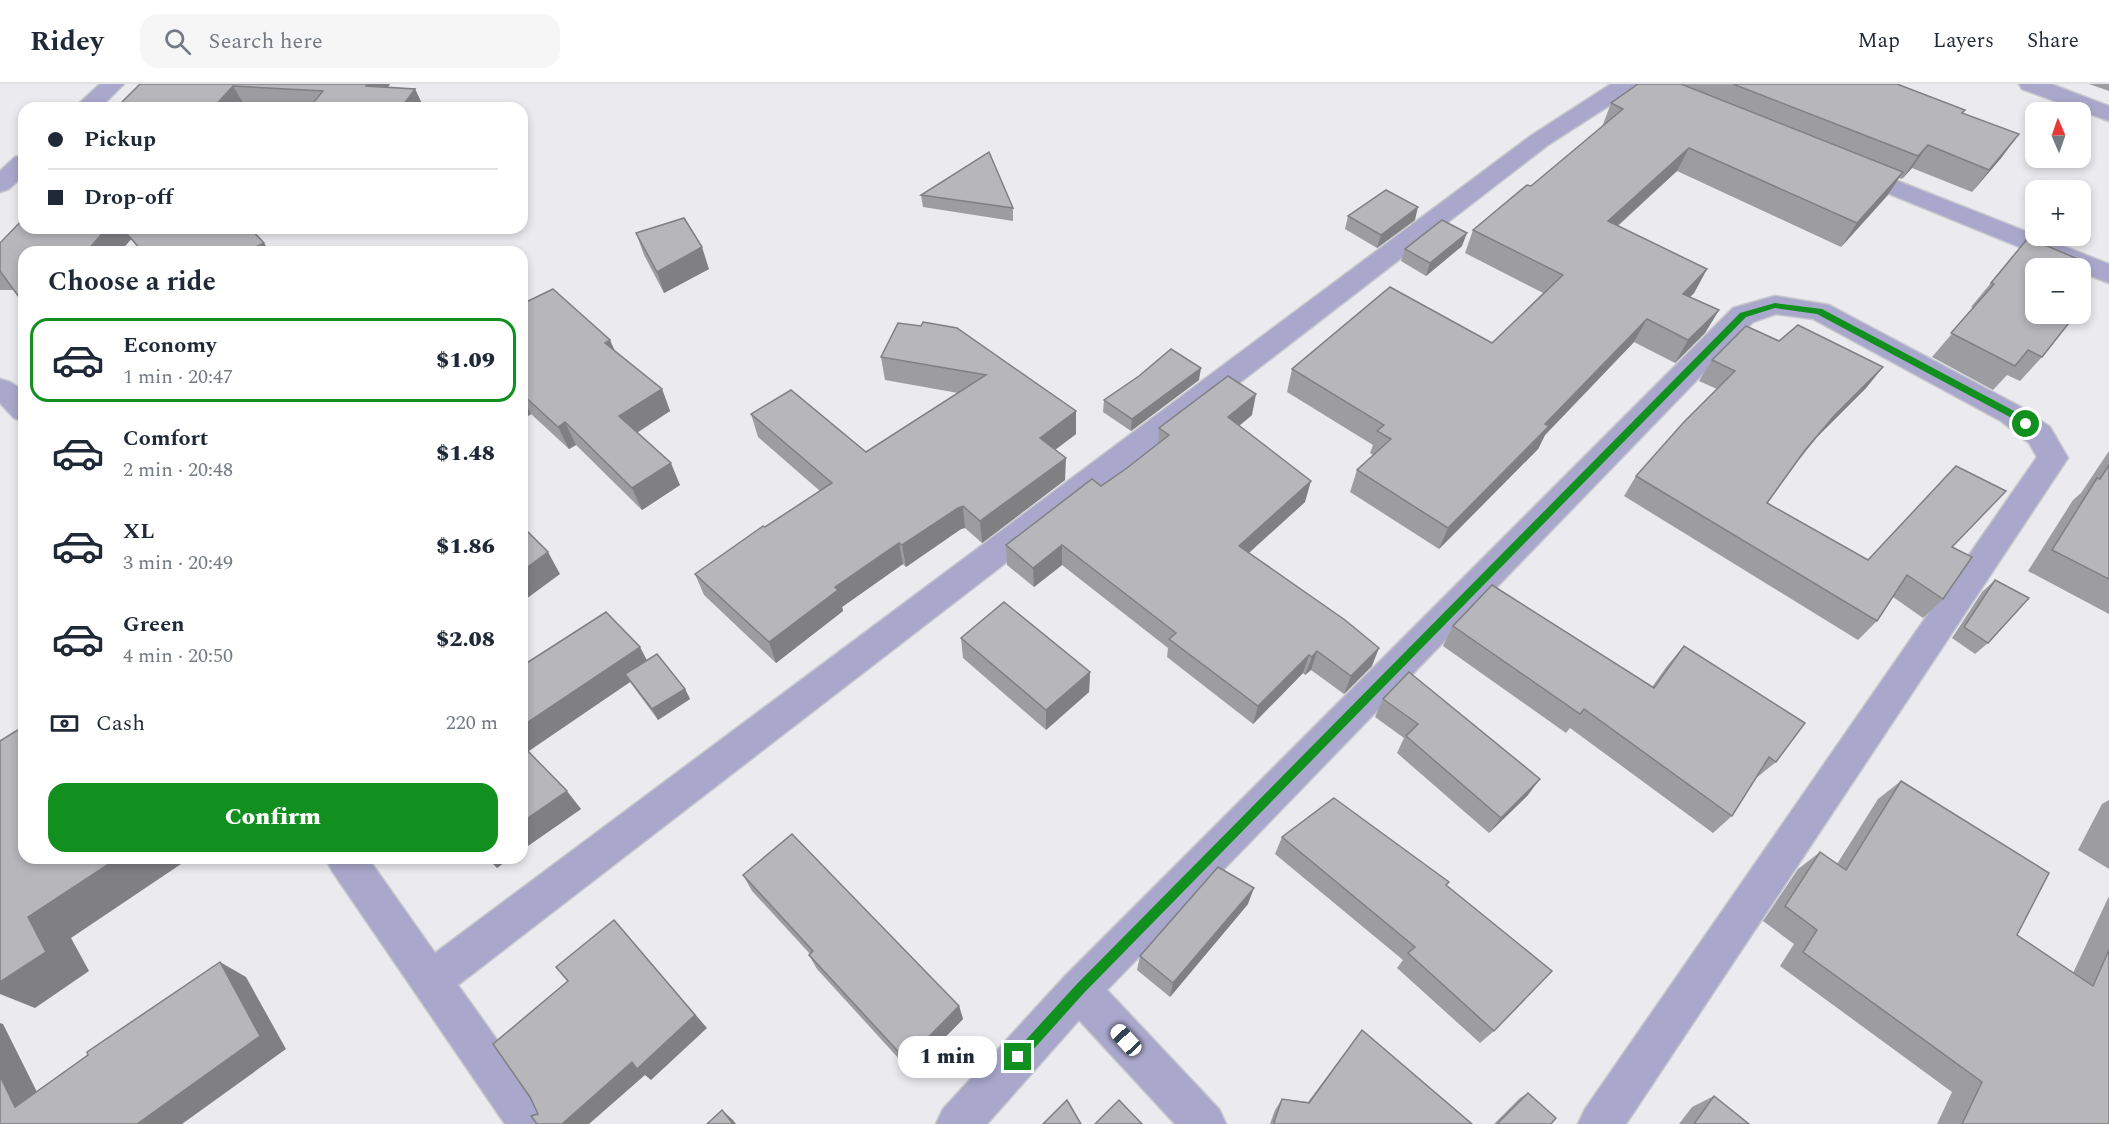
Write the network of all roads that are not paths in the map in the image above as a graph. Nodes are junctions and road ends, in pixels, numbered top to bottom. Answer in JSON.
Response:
{"nodes":[{"id":1,"x":113,"y":84,"type":"edge"},
{"id":2,"x":2030,"y":84,"type":"edge"},
{"id":3,"x":1638,"y":85,"type":"edge"},
{"id":4,"x":93,"y":102,"type":"edge"},
{"id":5,"x":2109,"y":114,"type":"edge"},
{"id":6,"x":1826,"y":159,"type":"edge"},
{"id":7,"x":18,"y":168,"type":"edge"},
{"id":8,"x":0,"y":184,"type":"edge"},
{"id":9,"x":2109,"y":274,"type":"edge"},
{"id":10,"x":0,"y":389,"type":"edge"},
{"id":11,"x":18,"y":403,"type":"edge"},
{"id":12,"x":349,"y":864,"type":"edge"},
{"id":13,"x":432,"y":980,"type":"junction"},
{"id":14,"x":1079,"y":990,"type":"junction"},
{"id":15,"x":531,"y":1124,"type":"edge"},
{"id":16,"x":957,"y":1124,"type":"edge"},
{"id":17,"x":1204,"y":1124,"type":"edge"},
{"id":18,"x":1600,"y":1124,"type":"edge"}],
"edges":[{"from":1,"to":4,"type":"street"},
{"from":2,"to":5,"type":"street"},
{"from":3,"to":13,"type":"street"},
{"from":6,"to":9,"type":"street"},
{"from":7,"to":8,"type":"street"},
{"from":10,"to":11,"type":"street"},
{"from":12,"to":13,"type":"street"},
{"from":13,"to":15,"type":"street"},
{"from":14,"to":16,"type":"street"},
{"from":14,"to":17,"type":"street"},
{"from":14,"to":18,"type":"street"}]}
